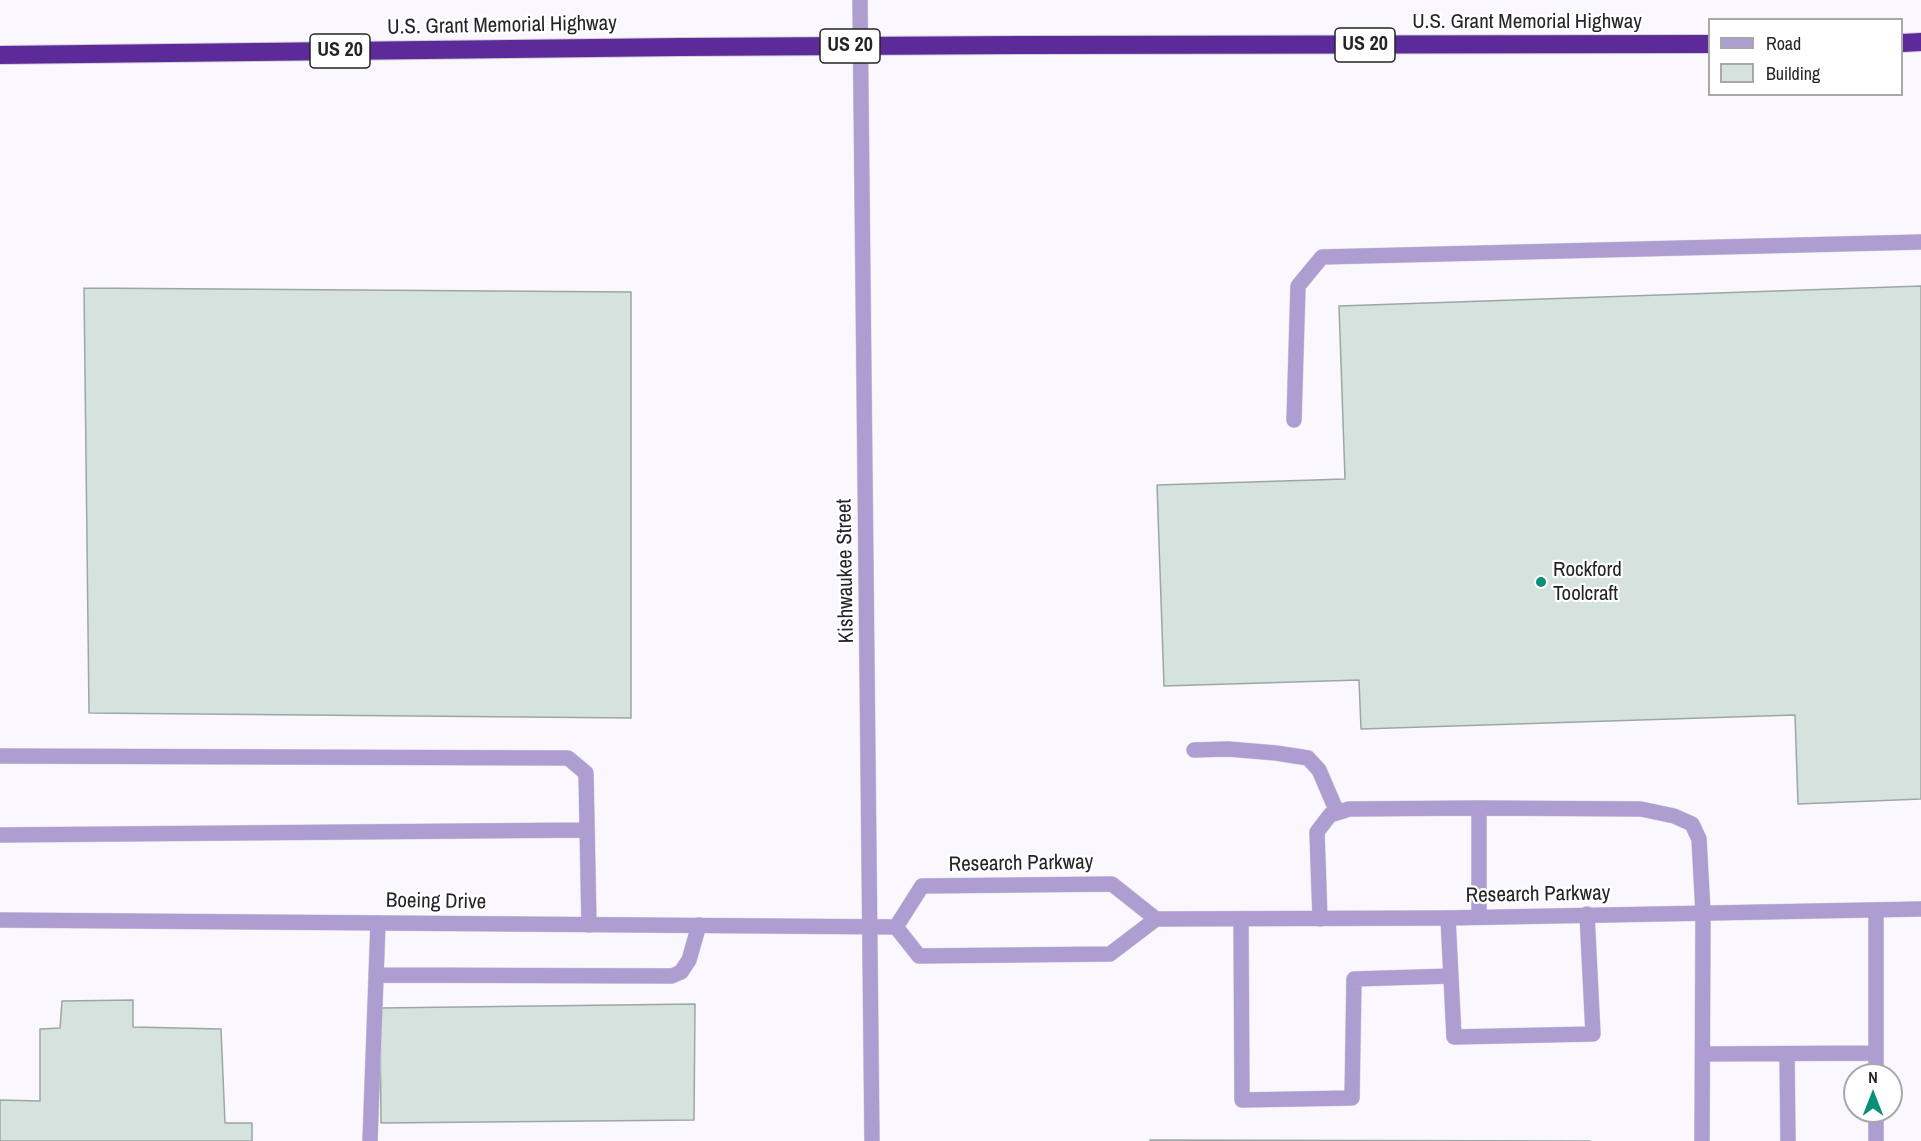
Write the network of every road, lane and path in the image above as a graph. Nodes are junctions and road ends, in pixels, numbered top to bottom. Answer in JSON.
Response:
{"nodes":[{"id":1,"x":860,"y":0,"type":"edge"},
{"id":2,"x":1921,"y":42,"type":"edge"},
{"id":3,"x":1903,"y":43,"type":"edge"},
{"id":4,"x":1708,"y":44,"type":"edge"},
{"id":5,"x":0,"y":55,"type":"edge"},
{"id":6,"x":1921,"y":242,"type":"edge"},
{"id":7,"x":1294,"y":420,"type":"dead end"},
{"id":8,"x":1194,"y":750,"type":"dead end"},
{"id":9,"x":0,"y":756,"type":"edge"},
{"id":10,"x":1479,"y":808,"type":"junction"},
{"id":11,"x":1337,"y":812,"type":"junction"},
{"id":12,"x":586,"y":830,"type":"junction"},
{"id":13,"x":0,"y":835,"type":"edge"},
{"id":14,"x":1921,"y":909,"type":"edge"},
{"id":15,"x":1876,"y":910,"type":"junction"},
{"id":16,"x":1703,"y":912,"type":"junction"},
{"id":17,"x":1587,"y":914,"type":"junction"},
{"id":18,"x":1479,"y":916,"type":"junction"},
{"id":19,"x":1448,"y":918,"type":"junction"},
{"id":20,"x":1156,"y":919,"type":"junction"},
{"id":21,"x":1320,"y":919,"type":"junction"},
{"id":22,"x":0,"y":920,"type":"edge"},
{"id":23,"x":1241,"y":920,"type":"junction"},
{"id":24,"x":378,"y":923,"type":"junction"},
{"id":25,"x":589,"y":925,"type":"junction"},
{"id":26,"x":699,"y":925,"type":"junction"},
{"id":27,"x":871,"y":927,"type":"junction"},
{"id":28,"x":896,"y":927,"type":"junction"},
{"id":29,"x":376,"y":975,"type":"junction"},
{"id":30,"x":1451,"y":976,"type":"junction"},
{"id":31,"x":1876,"y":1053,"type":"junction"},
{"id":32,"x":1703,"y":1054,"type":"junction"},
{"id":33,"x":1787,"y":1054,"type":"junction"},
{"id":34,"x":1876,"y":1063,"type":"edge"},
{"id":35,"x":1876,"y":1123,"type":"edge"},
{"id":36,"x":370,"y":1141,"type":"edge"},
{"id":37,"x":873,"y":1141,"type":"edge"},
{"id":38,"x":1702,"y":1141,"type":"edge"},
{"id":39,"x":1788,"y":1141,"type":"edge"},
{"id":40,"x":1876,"y":1141,"type":"edge"}],
"edges":[{"from":1,"to":27,"type":"street","name":"Kishwaukee Street"},
{"from":2,"to":3,"type":"highway"},
{"from":4,"to":5,"type":"highway","name":"U.S. Grant Memorial Highway","number":"US 20","bridge":true},
{"from":6,"to":7,"type":"street"},
{"from":8,"to":11,"type":"street"},
{"from":9,"to":12,"type":"street"},
{"from":10,"to":11,"type":"street"},
{"from":10,"to":16,"type":"street"},
{"from":10,"to":18,"type":"street"},
{"from":11,"to":21,"type":"street"},
{"from":12,"to":13,"type":"street"},
{"from":12,"to":25,"type":"street"},
{"from":14,"to":15,"type":"street","name":"Research Parkway"},
{"from":15,"to":16,"type":"street","name":"Research Parkway"},
{"from":15,"to":31,"type":"street"},
{"from":16,"to":17,"type":"street","name":"Research Parkway"},
{"from":16,"to":32,"type":"street"},
{"from":17,"to":18,"type":"street","name":"Research Parkway"},
{"from":17,"to":30,"type":"street"},
{"from":18,"to":19,"type":"street","name":"Research Parkway"},
{"from":19,"to":21,"type":"street","name":"Research Parkway"},
{"from":19,"to":30,"type":"street"},
{"from":20,"to":23,"type":"street","name":"Research Parkway"},
{"from":20,"to":28,"type":"street"},
{"from":20,"to":28,"type":"street","name":"Research Parkway"},
{"from":21,"to":23,"type":"street","name":"Research Parkway"},
{"from":22,"to":24,"type":"street","name":"Boeing Drive"},
{"from":23,"to":30,"type":"street"},
{"from":24,"to":25,"type":"street","name":"Boeing Drive"},
{"from":24,"to":29,"type":"street"},
{"from":25,"to":26,"type":"street","name":"Boeing Drive"},
{"from":26,"to":27,"type":"street","name":"Boeing Drive"},
{"from":26,"to":29,"type":"street"},
{"from":27,"to":28,"type":"street"},
{"from":27,"to":37,"type":"street","name":"Kishwaukee Street"},
{"from":29,"to":36,"type":"street"},
{"from":31,"to":33,"type":"street"},
{"from":31,"to":34,"type":"street"},
{"from":32,"to":33,"type":"street"},
{"from":32,"to":38,"type":"street"},
{"from":33,"to":39,"type":"street"},
{"from":35,"to":40,"type":"street"}]}
